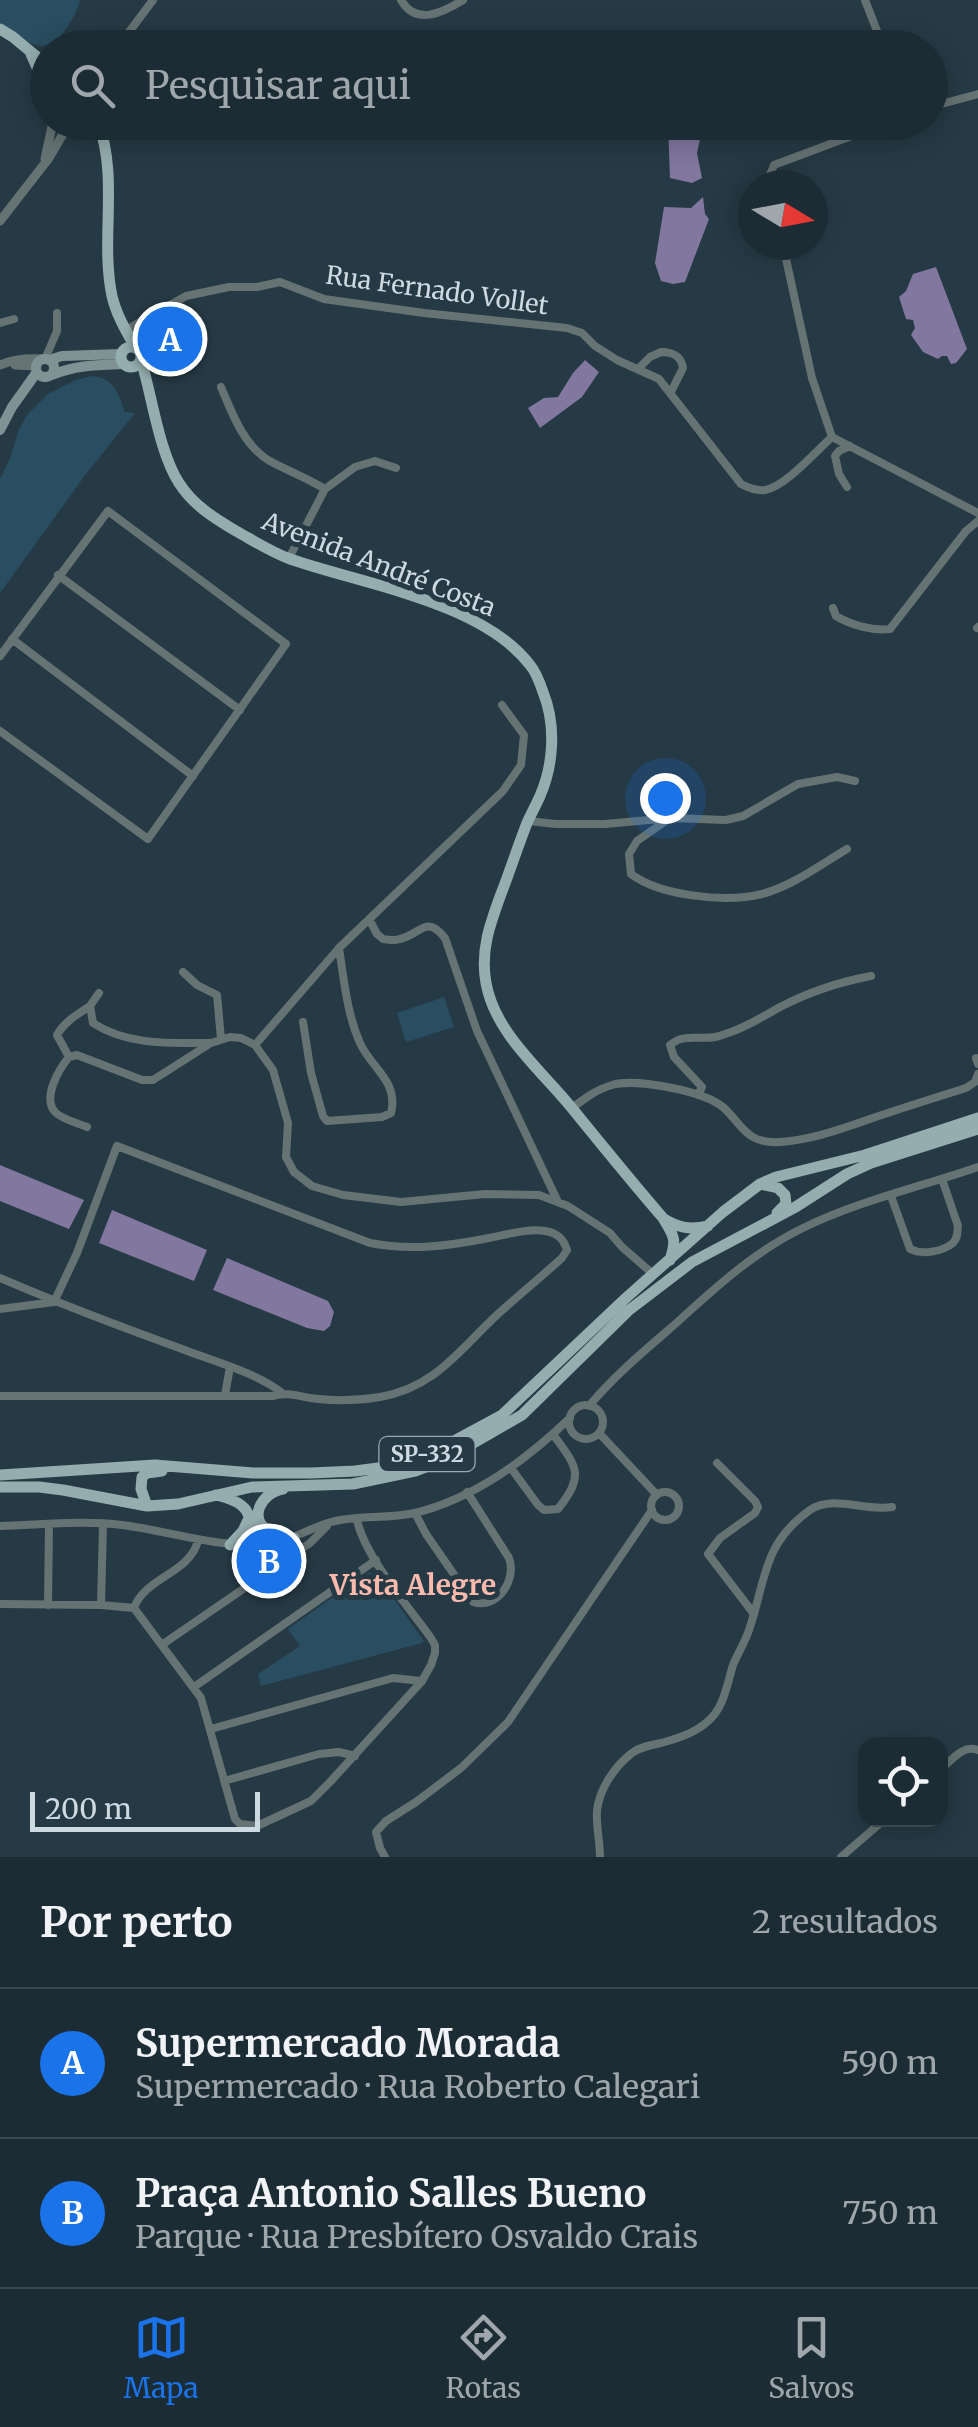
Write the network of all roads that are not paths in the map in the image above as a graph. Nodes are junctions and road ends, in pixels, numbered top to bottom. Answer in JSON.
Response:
{"nodes":[{"id":1,"x":153,"y":0,"type":"edge"},
{"id":2,"x":401,"y":0,"type":"edge"},
{"id":3,"x":463,"y":0,"type":"edge"},
{"id":4,"x":865,"y":0,"type":"edge"},
{"id":5,"x":0,"y":29,"type":"edge"},
{"id":6,"x":131,"y":30,"type":"edge"},
{"id":7,"x":876,"y":30,"type":"edge"},
{"id":8,"x":30,"y":53,"type":"edge"},
{"id":9,"x":978,"y":94,"type":"edge"},
{"id":10,"x":948,"y":102,"type":"edge"},
{"id":11,"x":49,"y":140,"type":"edge"},
{"id":12,"x":60,"y":140,"type":"edge"},
{"id":13,"x":102,"y":140,"type":"edge"},
{"id":14,"x":841,"y":140,"type":"edge"},
{"id":15,"x":44,"y":161,"type":"junction"},
{"id":16,"x":772,"y":170,"type":"edge"},
{"id":17,"x":0,"y":221,"type":"edge"},
{"id":18,"x":786,"y":260,"type":"edge"},
{"id":19,"x":57,"y":313,"type":"dead end"},
{"id":20,"x":14,"y":319,"type":"dead end"},
{"id":21,"x":0,"y":323,"type":"edge"},
{"id":22,"x":126,"y":331,"type":"junction"},
{"id":23,"x":126,"y":356,"type":"junction"},
{"id":24,"x":1,"y":364,"type":"edge"},
{"id":25,"x":44,"y":367,"type":"junction"},
{"id":26,"x":638,"y":370,"type":"junction"},
{"id":27,"x":147,"y":380,"type":"junction"},
{"id":28,"x":221,"y":387,"type":"dead end"},
{"id":29,"x":670,"y":392,"type":"junction"},
{"id":30,"x":0,"y":430,"type":"edge"},
{"id":31,"x":832,"y":437,"type":"junction"},
{"id":32,"x":850,"y":446,"type":"junction"},
{"id":33,"x":396,"y":468,"type":"dead end"},
{"id":34,"x":847,"y":487,"type":"dead end"},
{"id":35,"x":325,"y":489,"type":"junction"},
{"id":36,"x":978,"y":512,"type":"edge"},
{"id":37,"x":978,"y":521,"type":"edge"},
{"id":38,"x":289,"y":558,"type":"junction"},
{"id":39,"x":58,"y":576,"type":"junction"},
{"id":40,"x":833,"y":608,"type":"dead end"},
{"id":41,"x":12,"y":640,"type":"junction"},
{"id":42,"x":0,"y":656,"type":"edge"},
{"id":43,"x":502,"y":704,"type":"dead end"},
{"id":44,"x":240,"y":710,"type":"junction"},
{"id":45,"x":0,"y":731,"type":"edge"},
{"id":46,"x":193,"y":776,"type":"junction"},
{"id":47,"x":855,"y":780,"type":"dead end"},
{"id":48,"x":671,"y":818,"type":"junction"},
{"id":49,"x":528,"y":821,"type":"junction"},
{"id":50,"x":846,"y":849,"type":"dead end"},
{"id":51,"x":369,"y":918,"type":"junction"},
{"id":52,"x":339,"y":948,"type":"junction"},
{"id":53,"x":183,"y":972,"type":"dead end"},
{"id":54,"x":871,"y":976,"type":"dead end"},
{"id":55,"x":99,"y":993,"type":"dead end"},
{"id":56,"x":90,"y":1006,"type":"junction"},
{"id":57,"x":303,"y":1022,"type":"dead end"},
{"id":58,"x":216,"y":1041,"type":"junction"},
{"id":59,"x":256,"y":1046,"type":"junction"},
{"id":60,"x":69,"y":1057,"type":"junction"},
{"id":61,"x":978,"y":1074,"type":"edge"},
{"id":62,"x":698,"y":1094,"type":"junction"},
{"id":63,"x":572,"y":1108,"type":"junction"},
{"id":64,"x":978,"y":1118,"type":"edge"},
{"id":65,"x":86,"y":1127,"type":"dead end"},
{"id":66,"x":978,"y":1129,"type":"edge"},
{"id":67,"x":978,"y":1167,"type":"edge"},
{"id":68,"x":942,"y":1180,"type":"junction"},
{"id":69,"x":760,"y":1184,"type":"junction"},
{"id":70,"x":892,"y":1196,"type":"junction"},
{"id":71,"x":558,"y":1202,"type":"junction"},
{"id":72,"x":662,"y":1218,"type":"junction"},
{"id":73,"x":708,"y":1226,"type":"junction"},
{"id":74,"x":762,"y":1226,"type":"junction"},
{"id":75,"x":670,"y":1260,"type":"junction"},
{"id":76,"x":653,"y":1274,"type":"junction"},
{"id":77,"x":0,"y":1278,"type":"edge"},
{"id":78,"x":54,"y":1302,"type":"junction"},
{"id":79,"x":0,"y":1309,"type":"edge"},
{"id":80,"x":230,"y":1367,"type":"junction"},
{"id":81,"x":610,"y":1382,"type":"junction"},
{"id":82,"x":282,"y":1393,"type":"junction"},
{"id":83,"x":225,"y":1395,"type":"junction"},
{"id":84,"x":0,"y":1396,"type":"edge"},
{"id":85,"x":589,"y":1406,"type":"junction"},
{"id":86,"x":599,"y":1412,"type":"junction"},
{"id":87,"x":570,"y":1418,"type":"junction"},
{"id":88,"x":573,"y":1432,"type":"junction"},
{"id":89,"x":598,"y":1432,"type":"junction"},
{"id":90,"x":552,"y":1438,"type":"junction"},
{"id":91,"x":717,"y":1463,"type":"dead end"},
{"id":92,"x":181,"y":1467,"type":"junction"},
{"id":93,"x":511,"y":1468,"type":"junction"},
{"id":94,"x":0,"y":1475,"type":"edge"},
{"id":95,"x":303,"y":1484,"type":"junction"},
{"id":96,"x":0,"y":1487,"type":"edge"},
{"id":97,"x":467,"y":1492,"type":"junction"},
{"id":98,"x":212,"y":1494,"type":"junction"},
{"id":99,"x":656,"y":1494,"type":"junction"},
{"id":100,"x":147,"y":1506,"type":"junction"},
{"id":101,"x":892,"y":1507,"type":"dead end"},
{"id":102,"x":652,"y":1510,"type":"junction"},
{"id":103,"x":415,"y":1513,"type":"junction"},
{"id":104,"x":249,"y":1518,"type":"junction"},
{"id":105,"x":659,"y":1518,"type":"junction"},
{"id":106,"x":357,"y":1520,"type":"junction"},
{"id":107,"x":330,"y":1522,"type":"junction"},
{"id":108,"x":644,"y":1522,"type":"junction"},
{"id":109,"x":49,"y":1524,"type":"junction"},
{"id":110,"x":104,"y":1524,"type":"junction"},
{"id":111,"x":0,"y":1526,"type":"edge"},
{"id":112,"x":288,"y":1540,"type":"junction"},
{"id":113,"x":198,"y":1541,"type":"junction"},
{"id":114,"x":230,"y":1545,"type":"junction"},
{"id":115,"x":262,"y":1545,"type":"junction"},
{"id":116,"x":286,"y":1560,"type":"junction"},
{"id":117,"x":376,"y":1560,"type":"junction"},
{"id":118,"x":268,"y":1571,"type":"junction"},
{"id":119,"x":0,"y":1604,"type":"edge"},
{"id":120,"x":48,"y":1605,"type":"junction"},
{"id":121,"x":101,"y":1605,"type":"junction"},
{"id":122,"x":134,"y":1608,"type":"junction"},
{"id":123,"x":754,"y":1614,"type":"junction"},
{"id":124,"x":163,"y":1644,"type":"junction"},
{"id":125,"x":422,"y":1681,"type":"junction"},
{"id":126,"x":194,"y":1687,"type":"junction"},
{"id":127,"x":211,"y":1729,"type":"junction"},
{"id":128,"x":978,"y":1750,"type":"edge"},
{"id":129,"x":354,"y":1756,"type":"junction"},
{"id":130,"x":948,"y":1763,"type":"edge"},
{"id":131,"x":224,"y":1781,"type":"junction"},
{"id":132,"x":876,"y":1827,"type":"edge"},
{"id":133,"x":385,"y":1857,"type":"edge"},
{"id":134,"x":600,"y":1857,"type":"edge"},
{"id":135,"x":841,"y":1857,"type":"edge"}],
"edges":[{"from":1,"to":6,"type":"street"},
{"from":2,"to":3,"type":"street"},
{"from":4,"to":7,"type":"street"},
{"from":5,"to":8,"type":"main road"},
{"from":9,"to":10,"type":"street"},
{"from":11,"to":15,"type":"street"},
{"from":12,"to":15,"type":"street"},
{"from":13,"to":22,"type":"main road"},
{"from":14,"to":16,"type":"street"},
{"from":15,"to":17,"type":"street"},
{"from":18,"to":31,"type":"street"},
{"from":19,"to":25,"type":"street"},
{"from":20,"to":21,"type":"street"},
{"from":22,"to":23,"type":"main road"},
{"from":22,"to":26,"type":"street","name":"Rua Fernado Vollet"},
{"from":23,"to":25,"type":"main road"},
{"from":23,"to":27,"type":"main road"},
{"from":23,"to":27,"type":"main road","name":"Avenida André Costa"},
{"from":24,"to":25,"type":"street"},
{"from":25,"to":30,"type":"main road"},
{"from":26,"to":29,"type":"street","name":"Rua Fernado Vollet"},
{"from":26,"to":29,"type":"street"},
{"from":27,"to":38,"type":"main road","name":"Avenida André Costa"},
{"from":28,"to":35,"type":"street"},
{"from":29,"to":31,"type":"street","name":"Rua Fernado Vollet"},
{"from":31,"to":32,"type":"street"},
{"from":32,"to":34,"type":"street"},
{"from":32,"to":36,"type":"street"},
{"from":33,"to":35,"type":"street"},
{"from":35,"to":38,"type":"street"},
{"from":37,"to":40,"type":"street"},
{"from":38,"to":49,"type":"main road","name":"Avenida André Costa"},
{"from":39,"to":41,"type":"street"},
{"from":39,"to":44,"type":"street"},
{"from":39,"to":44,"type":"street"},
{"from":41,"to":42,"type":"street"},
{"from":41,"to":46,"type":"street"},
{"from":43,"to":51,"type":"street"},
{"from":44,"to":46,"type":"street"},
{"from":45,"to":46,"type":"street"},
{"from":47,"to":48,"type":"street"},
{"from":48,"to":49,"type":"street"},
{"from":48,"to":50,"type":"street"},
{"from":49,"to":63,"type":"main road","name":"Avenida André Costa"},
{"from":51,"to":52,"type":"street"},
{"from":51,"to":71,"type":"street"},
{"from":52,"to":57,"type":"street"},
{"from":52,"to":59,"type":"street"},
{"from":53,"to":58,"type":"street"},
{"from":54,"to":62,"type":"street"},
{"from":55,"to":56,"type":"street"},
{"from":56,"to":58,"type":"street"},
{"from":56,"to":60,"type":"street"},
{"from":58,"to":59,"type":"street"},
{"from":58,"to":60,"type":"street"},
{"from":59,"to":71,"type":"street"},
{"from":60,"to":65,"type":"street"},
{"from":61,"to":62,"type":"street"},
{"from":62,"to":63,"type":"street"},
{"from":63,"to":72,"type":"main road","name":"Avenida André Costa"},
{"from":64,"to":69,"type":"main road","number":"SP-332"},
{"from":66,"to":74,"type":"main road","number":"SP-332"},
{"from":67,"to":68,"type":"street"},
{"from":68,"to":70,"type":"street"},
{"from":68,"to":70,"type":"street"},
{"from":69,"to":73,"type":"main road","number":"SP-332"},
{"from":69,"to":74,"type":"main road"},
{"from":70,"to":81,"type":"street"},
{"from":71,"to":76,"type":"street"},
{"from":72,"to":73,"type":"main road"},
{"from":72,"to":75,"type":"main road","name":"Avenida André Costa"},
{"from":73,"to":75,"type":"main road","number":"SP-332"},
{"from":74,"to":95,"type":"main road","number":"SP-332"},
{"from":75,"to":76,"type":"main road","number":"SP-332"},
{"from":76,"to":92,"type":"main road","number":"SP-332"},
{"from":77,"to":78,"type":"street"},
{"from":78,"to":79,"type":"street"},
{"from":78,"to":80,"type":"street"},
{"from":78,"to":82,"type":"street"},
{"from":80,"to":82,"type":"street"},
{"from":80,"to":83,"type":"street"},
{"from":81,"to":85,"type":"street"},
{"from":81,"to":86,"type":"street"},
{"from":82,"to":83,"type":"street"},
{"from":83,"to":84,"type":"street"},
{"from":85,"to":86,"type":"street"},
{"from":85,"to":87,"type":"street"},
{"from":86,"to":89,"type":"street"},
{"from":87,"to":88,"type":"street"},
{"from":87,"to":90,"type":"street"},
{"from":88,"to":89,"type":"street"},
{"from":88,"to":90,"type":"street"},
{"from":89,"to":99,"type":"street"},
{"from":90,"to":93,"type":"street"},
{"from":90,"to":93,"type":"street"},
{"from":91,"to":123,"type":"street"},
{"from":92,"to":94,"type":"main road","number":"SP-332"},
{"from":92,"to":100,"type":"main road"},
{"from":93,"to":97,"type":"street"},
{"from":95,"to":98,"type":"main road","number":"SP-332"},
{"from":95,"to":112,"type":"main road"},
{"from":96,"to":100,"type":"main road","number":"SP-332"},
{"from":97,"to":103,"type":"street"},
{"from":97,"to":103,"type":"street"},
{"from":98,"to":100,"type":"main road","number":"SP-332"},
{"from":98,"to":104,"type":"main road"},
{"from":99,"to":102,"type":"street"},
{"from":99,"to":105,"type":"street"},
{"from":101,"to":123,"type":"street"},
{"from":102,"to":105,"type":"street"},
{"from":102,"to":108,"type":"street"},
{"from":103,"to":106,"type":"street"},
{"from":104,"to":114,"type":"main road"},
{"from":104,"to":115,"type":"main road"},
{"from":105,"to":108,"type":"street"},
{"from":106,"to":107,"type":"street"},
{"from":106,"to":117,"type":"street"},
{"from":107,"to":112,"type":"street"},
{"from":107,"to":116,"type":"street"},
{"from":108,"to":133,"type":"street"},
{"from":109,"to":110,"type":"street"},
{"from":109,"to":111,"type":"street"},
{"from":109,"to":120,"type":"street"},
{"from":110,"to":113,"type":"street"},
{"from":110,"to":121,"type":"street"},
{"from":112,"to":115,"type":"street"},
{"from":112,"to":116,"type":"street"},
{"from":113,"to":114,"type":"street"},
{"from":113,"to":122,"type":"street"},
{"from":114,"to":115,"type":"street"},
{"from":115,"to":118,"type":"street"},
{"from":116,"to":118,"type":"street"},
{"from":117,"to":125,"type":"street"},
{"from":117,"to":126,"type":"street"},
{"from":118,"to":124,"type":"street"},
{"from":119,"to":120,"type":"street"},
{"from":120,"to":121,"type":"street"},
{"from":121,"to":122,"type":"street"},
{"from":122,"to":124,"type":"street"},
{"from":123,"to":134,"type":"street"},
{"from":124,"to":126,"type":"street"},
{"from":125,"to":127,"type":"street"},
{"from":125,"to":129,"type":"street"},
{"from":126,"to":127,"type":"street"},
{"from":127,"to":131,"type":"street"},
{"from":128,"to":130,"type":"street"},
{"from":129,"to":131,"type":"street"},
{"from":129,"to":131,"type":"street"},
{"from":132,"to":135,"type":"street"}]}
